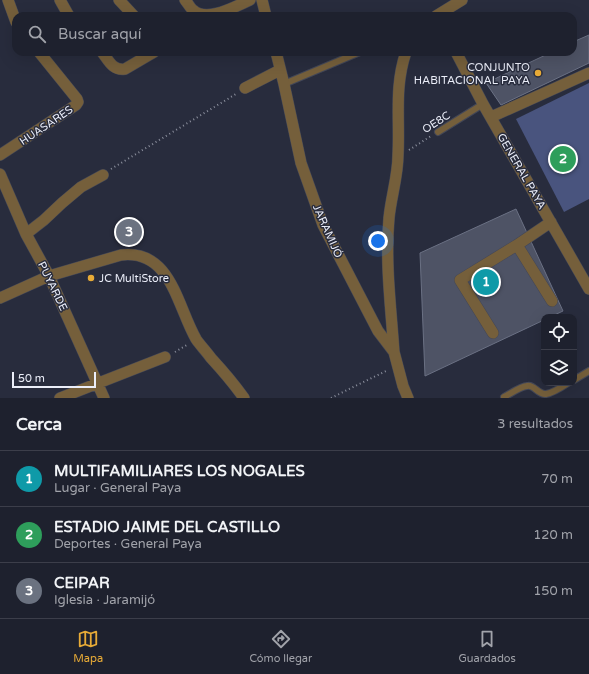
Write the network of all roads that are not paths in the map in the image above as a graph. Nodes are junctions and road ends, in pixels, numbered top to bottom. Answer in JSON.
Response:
{"nodes":[{"id":1,"x":8,"y":0,"type":"edge"},
{"id":2,"x":60,"y":0,"type":"edge"},
{"id":3,"x":119,"y":0,"type":"edge"},
{"id":4,"x":185,"y":0,"type":"edge"},
{"id":5,"x":250,"y":0,"type":"edge"},
{"id":6,"x":262,"y":0,"type":"edge"},
{"id":7,"x":462,"y":0,"type":"edge"},
{"id":8,"x":12,"y":12,"type":"edge"},
{"id":9,"x":68,"y":12,"type":"edge"},
{"id":10,"x":130,"y":12,"type":"edge"},
{"id":11,"x":195,"y":12,"type":"edge"},
{"id":12,"x":222,"y":12,"type":"edge"},
{"id":13,"x":265,"y":12,"type":"edge"},
{"id":14,"x":443,"y":12,"type":"edge"},
{"id":15,"x":42,"y":56,"type":"edge"},
{"id":16,"x":105,"y":56,"type":"edge"},
{"id":17,"x":147,"y":56,"type":"edge"},
{"id":18,"x":277,"y":56,"type":"edge"},
{"id":19,"x":350,"y":56,"type":"edge"},
{"id":20,"x":405,"y":56,"type":"edge"},
{"id":21,"x":458,"y":56,"type":"edge"},
{"id":22,"x":280,"y":70,"type":"junction"},
{"id":23,"x":589,"y":73,"type":"edge"},
{"id":24,"x":284,"y":84,"type":"junction"},
{"id":25,"x":245,"y":88,"type":"road end"},
{"id":26,"x":483,"y":104,"type":"junction"},
{"id":27,"x":491,"y":117,"type":"junction"},
{"id":28,"x":438,"y":132,"type":"road end"},
{"id":29,"x":0,"y":155,"type":"edge"},
{"id":30,"x":0,"y":174,"type":"edge"},
{"id":31,"x":103,"y":175,"type":"road end"},
{"id":32,"x":551,"y":222,"type":"junction"},
{"id":33,"x":26,"y":234,"type":"junction"},
{"id":34,"x":517,"y":245,"type":"junction"},
{"id":35,"x":49,"y":276,"type":"junction"},
{"id":36,"x":589,"y":289,"type":"edge"},
{"id":37,"x":0,"y":298,"type":"edge"},
{"id":38,"x":552,"y":301,"type":"dead end"},
{"id":39,"x":493,"y":333,"type":"dead end"},
{"id":40,"x":394,"y":352,"type":"junction"},
{"id":41,"x":165,"y":357,"type":"road end"},
{"id":42,"x":589,"y":371,"type":"edge"},
{"id":43,"x":577,"y":378,"type":"edge"},
{"id":44,"x":98,"y":384,"type":"junction"},
{"id":45,"x":563,"y":386,"type":"edge"},
{"id":46,"x":504,"y":397,"type":"edge"},
{"id":47,"x":60,"y":398,"type":"edge"},
{"id":48,"x":104,"y":398,"type":"edge"},
{"id":49,"x":244,"y":398,"type":"edge"},
{"id":50,"x":408,"y":398,"type":"edge"}],
"edges":[{"from":1,"to":8,"type":"street"},
{"from":2,"to":9,"type":"street"},
{"from":3,"to":10,"type":"street"},
{"from":4,"to":11,"type":"street"},
{"from":5,"to":12,"type":"street"},
{"from":6,"to":13,"type":"street"},
{"from":7,"to":14,"type":"street"},
{"from":15,"to":29,"type":"street","name":"HUASARES"},
{"from":16,"to":17,"type":"street"},
{"from":18,"to":22,"type":"street","name":"JARAMIJÓ"},
{"from":19,"to":24,"type":"lane"},
{"from":20,"to":40,"type":"street"},
{"from":21,"to":26,"type":"street","name":"GENERAL PAYA"},
{"from":22,"to":24,"type":"street","name":"JARAMIJÓ"},
{"from":22,"to":25,"type":"street"},
{"from":23,"to":27,"type":"street"},
{"from":24,"to":40,"type":"street","name":"JARAMIJÓ"},
{"from":26,"to":27,"type":"street","name":"GENERAL PAYA"},
{"from":26,"to":28,"type":"lane","name":"OE8C"},
{"from":27,"to":32,"type":"street","name":"GENERAL PAYA"},
{"from":30,"to":33,"type":"street","name":"PUYARDE"},
{"from":31,"to":33,"type":"street"},
{"from":32,"to":34,"type":"street"},
{"from":32,"to":36,"type":"street","name":"GENERAL PAYA"},
{"from":33,"to":35,"type":"street","name":"PUYARDE"},
{"from":34,"to":38,"type":"street"},
{"from":34,"to":39,"type":"street"},
{"from":35,"to":37,"type":"street"},
{"from":35,"to":44,"type":"street","name":"PUYARDE"},
{"from":35,"to":49,"type":"street"},
{"from":40,"to":50,"type":"street","name":"JARAMIJÓ"},
{"from":41,"to":44,"type":"street"},
{"from":42,"to":43,"type":"lane"},
{"from":44,"to":47,"type":"street"},
{"from":44,"to":48,"type":"street","name":"PUYARDE"},
{"from":45,"to":46,"type":"lane"}]}
